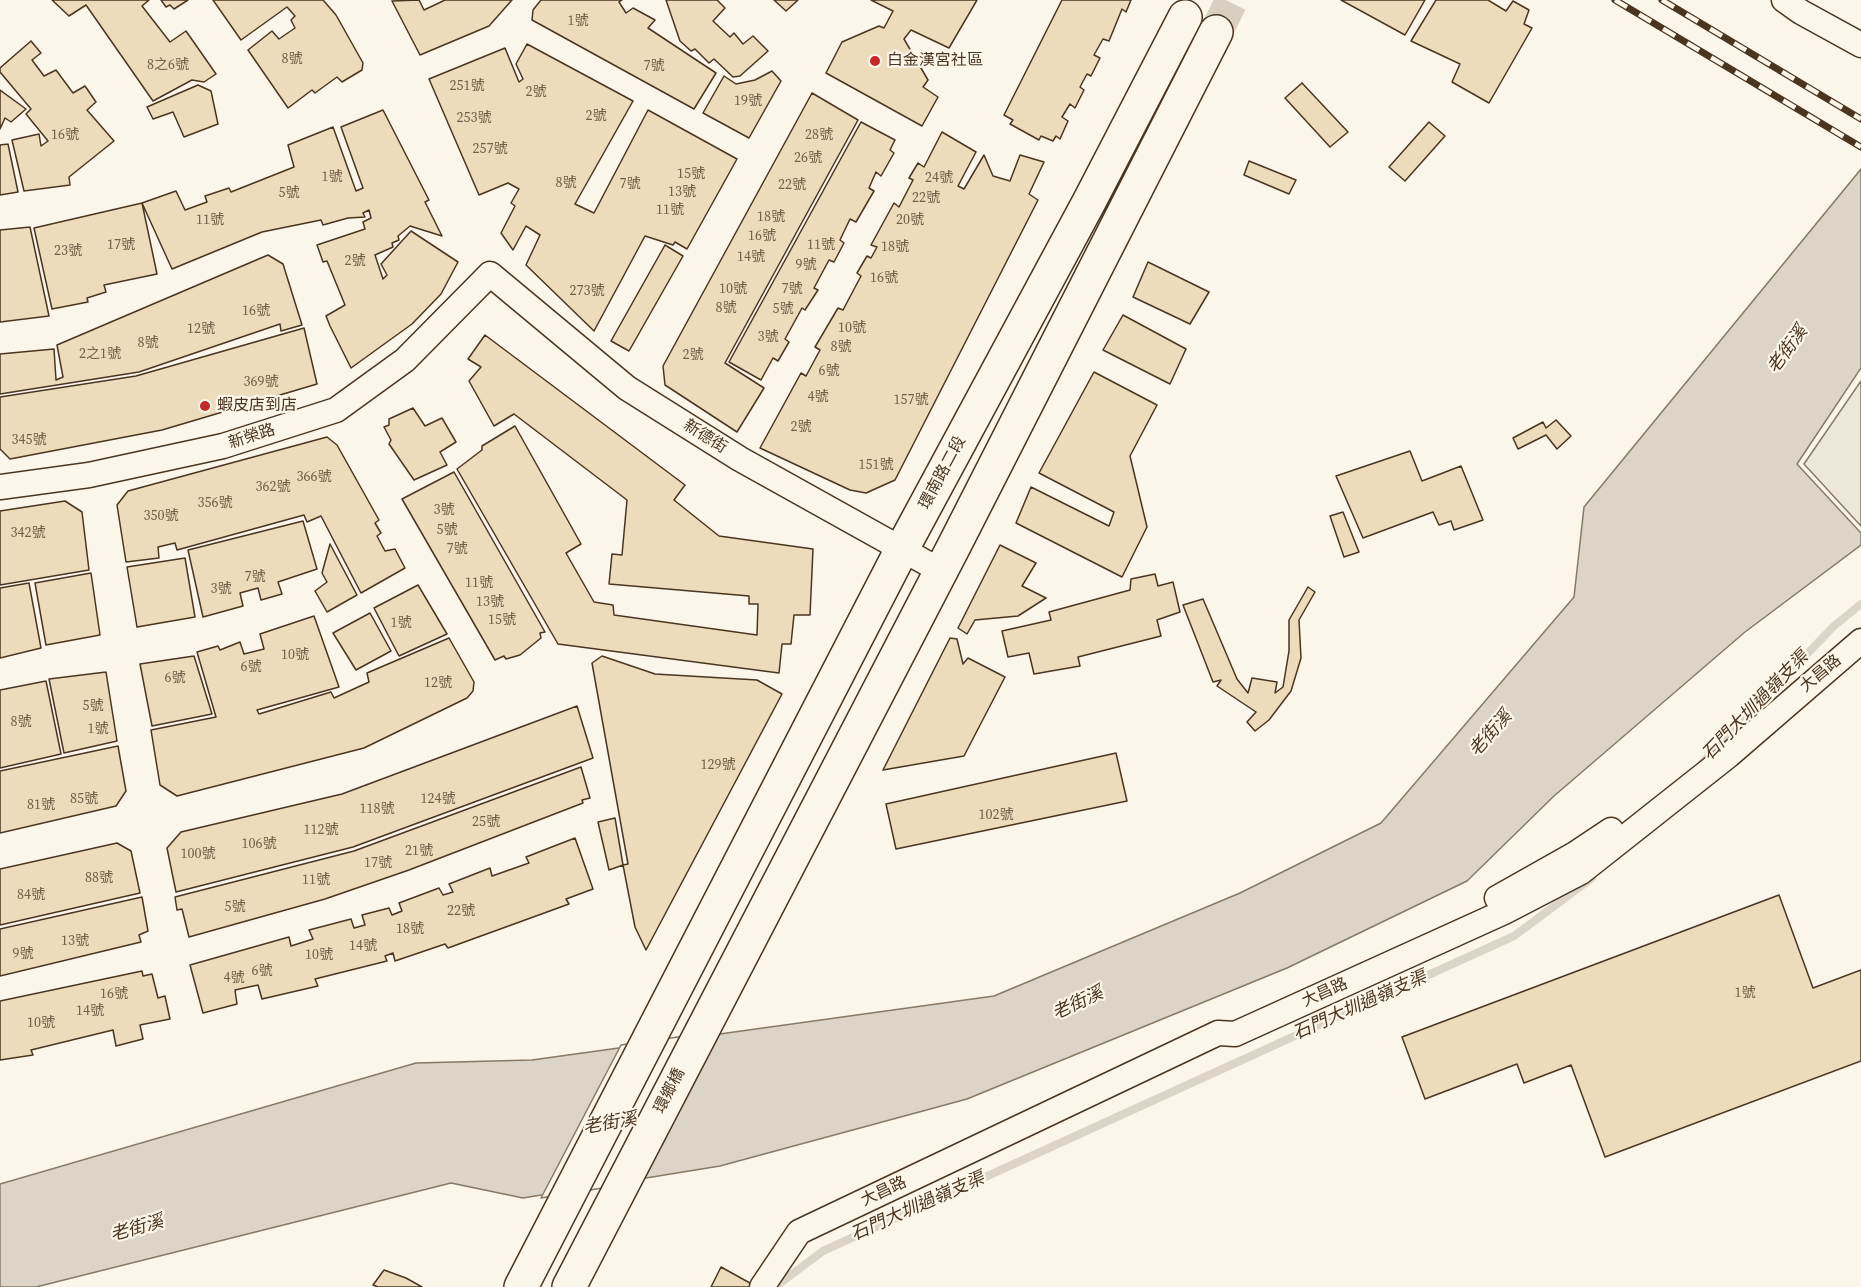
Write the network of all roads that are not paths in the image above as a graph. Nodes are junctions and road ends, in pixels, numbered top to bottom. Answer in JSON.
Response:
{"nodes":[{"id":1,"x":1792,"y":6,"type":"edge"},
{"id":2,"x":1185,"y":17,"type":"tunnel mouth"},
{"id":3,"x":1215,"y":32,"type":"tunnel mouth"},
{"id":4,"x":1861,"y":45,"type":"edge"},
{"id":5,"x":1089,"y":202,"type":"junction"},
{"id":6,"x":1120,"y":218,"type":"junction"},
{"id":7,"x":490,"y":274,"type":"joint"},
{"id":8,"x":0,"y":487,"type":"edge"},
{"id":9,"x":902,"y":549,"type":"junction"},
{"id":10,"x":941,"y":571,"type":"junction"},
{"id":11,"x":1861,"y":641,"type":"edge"},
{"id":12,"x":521,"y":1287,"type":"edge"},
{"id":13,"x":568,"y":1287,"type":"edge"},
{"id":14,"x":762,"y":1287,"type":"edge"}],
"edges":[{"from":1,"to":4,"type":"street"},
{"from":2,"to":5,"type":"main road","name":"環南路二段"},
{"from":3,"to":6,"type":"main road"},
{"from":5,"to":6,"type":"main road"},
{"from":5,"to":9,"type":"main road","name":"環南路二段"},
{"from":6,"to":10,"type":"main road"},
{"from":7,"to":8,"type":"street","name":"新榮路"},
{"from":7,"to":9,"type":"street","name":"新德街"},
{"from":9,"to":10,"type":"street","name":"新德街"},
{"from":9,"to":12,"type":"main road","name":"環南路二段"},
{"from":10,"to":13,"type":"main road","name":"環鄉橋"},
{"from":11,"to":14,"type":"street","name":"大昌路"}]}
